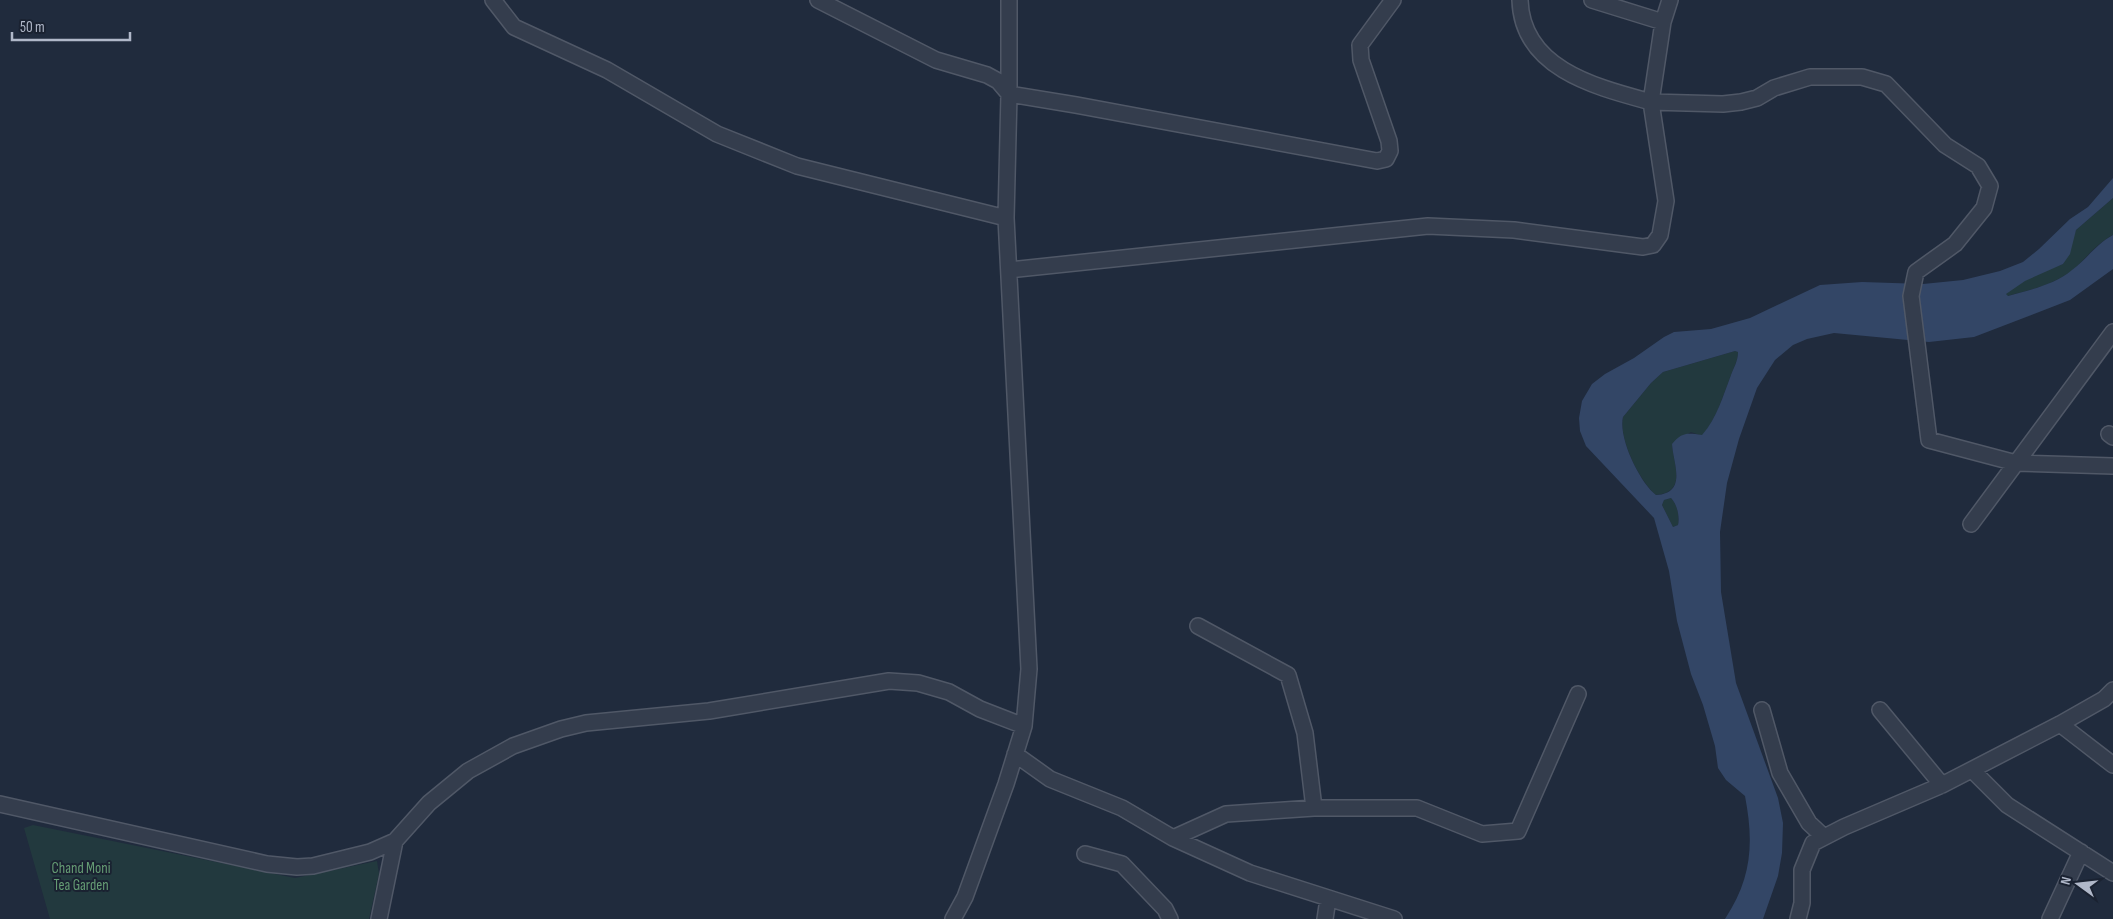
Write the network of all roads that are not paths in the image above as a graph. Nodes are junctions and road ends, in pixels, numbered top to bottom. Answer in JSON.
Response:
{"nodes":[{"id":1,"x":493,"y":0,"type":"edge"},
{"id":2,"x":818,"y":0,"type":"edge"},
{"id":3,"x":1009,"y":0,"type":"edge"},
{"id":4,"x":1392,"y":0,"type":"edge"},
{"id":5,"x":1520,"y":0,"type":"edge"},
{"id":6,"x":1592,"y":0,"type":"edge"},
{"id":7,"x":1670,"y":0,"type":"edge"},
{"id":8,"x":1663,"y":22,"type":"junction"},
{"id":9,"x":1009,"y":94,"type":"junction"},
{"id":10,"x":1651,"y":102,"type":"junction"},
{"id":11,"x":1006,"y":218,"type":"junction"},
{"id":12,"x":1009,"y":270,"type":"junction"},
{"id":13,"x":2113,"y":332,"type":"edge"},
{"id":14,"x":2016,"y":464,"type":"junction"},
{"id":15,"x":2113,"y":466,"type":"edge"},
{"id":16,"x":1971,"y":524,"type":"dead end"},
{"id":17,"x":1198,"y":626,"type":"dead end"},
{"id":18,"x":2113,"y":690,"type":"edge"},
{"id":19,"x":1578,"y":694,"type":"dead end"},
{"id":20,"x":1762,"y":710,"type":"dead end"},
{"id":21,"x":1880,"y":710,"type":"dead end"},
{"id":22,"x":2060,"y":724,"type":"junction"},
{"id":23,"x":1024,"y":726,"type":"junction"},
{"id":24,"x":1015,"y":754,"type":"junction"},
{"id":25,"x":2113,"y":765,"type":"edge"},
{"id":26,"x":1972,"y":770,"type":"junction"},
{"id":27,"x":1942,"y":785,"type":"junction"},
{"id":28,"x":0,"y":804,"type":"edge"},
{"id":29,"x":1314,"y":808,"type":"junction"},
{"id":30,"x":1824,"y":837,"type":"junction"},
{"id":31,"x":1173,"y":838,"type":"junction"},
{"id":32,"x":395,"y":841,"type":"junction"},
{"id":33,"x":2080,"y":852,"type":"junction"},
{"id":34,"x":1085,"y":854,"type":"dead end"},
{"id":35,"x":2113,"y":872,"type":"edge"},
{"id":36,"x":1328,"y":899,"type":"junction"},
{"id":37,"x":379,"y":919,"type":"edge"},
{"id":38,"x":953,"y":919,"type":"edge"},
{"id":39,"x":1170,"y":919,"type":"edge"},
{"id":40,"x":1325,"y":919,"type":"edge"},
{"id":41,"x":1394,"y":919,"type":"edge"},
{"id":42,"x":1798,"y":919,"type":"edge"},
{"id":43,"x":2050,"y":919,"type":"edge"}],
"edges":[{"from":1,"to":11,"type":"street"},
{"from":2,"to":9,"type":"street"},
{"from":3,"to":9,"type":"street"},
{"from":4,"to":9,"type":"street"},
{"from":5,"to":10,"type":"street"},
{"from":6,"to":8,"type":"street"},
{"from":7,"to":8,"type":"street"},
{"from":8,"to":10,"type":"street"},
{"from":9,"to":11,"type":"street"},
{"from":10,"to":12,"type":"street"},
{"from":10,"to":14,"type":"street"},
{"from":11,"to":12,"type":"street"},
{"from":12,"to":23,"type":"street"},
{"from":13,"to":14,"type":"street"},
{"from":14,"to":15,"type":"street"},
{"from":14,"to":16,"type":"street"},
{"from":17,"to":29,"type":"street"},
{"from":18,"to":22,"type":"street"},
{"from":19,"to":29,"type":"street"},
{"from":20,"to":30,"type":"street"},
{"from":21,"to":27,"type":"street"},
{"from":22,"to":25,"type":"street"},
{"from":22,"to":26,"type":"street"},
{"from":23,"to":24,"type":"street"},
{"from":23,"to":32,"type":"street"},
{"from":24,"to":31,"type":"street"},
{"from":24,"to":38,"type":"street"},
{"from":26,"to":27,"type":"street"},
{"from":26,"to":33,"type":"street"},
{"from":27,"to":30,"type":"street"},
{"from":28,"to":32,"type":"street"},
{"from":29,"to":31,"type":"street"},
{"from":30,"to":42,"type":"street"},
{"from":31,"to":36,"type":"street"},
{"from":32,"to":37,"type":"street"},
{"from":33,"to":35,"type":"street"},
{"from":33,"to":43,"type":"street"},
{"from":34,"to":39,"type":"street"},
{"from":36,"to":40,"type":"street"},
{"from":36,"to":41,"type":"street"}]}
